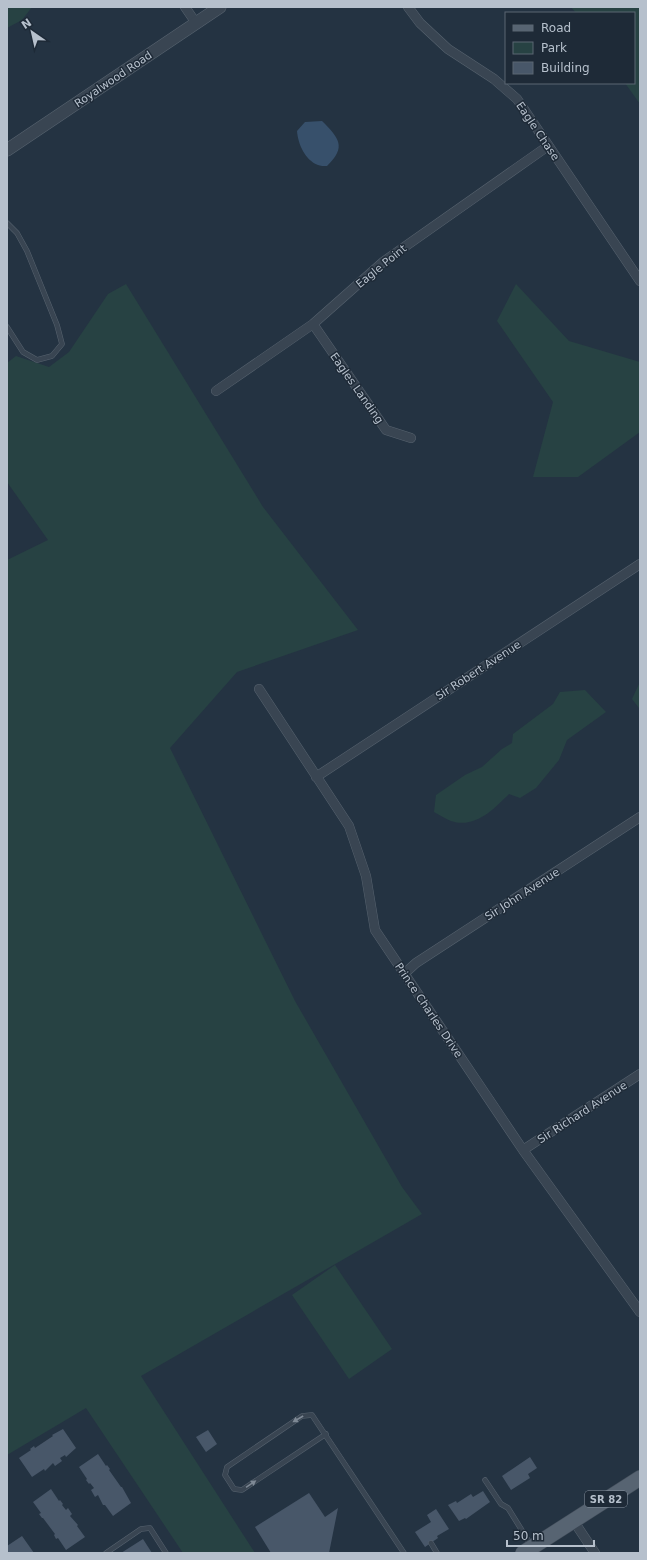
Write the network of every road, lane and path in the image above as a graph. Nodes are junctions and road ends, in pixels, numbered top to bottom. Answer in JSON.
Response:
{"nodes":[{"id":1,"x":185,"y":7,"type":"edge"},
{"id":2,"x":220,"y":7,"type":"edge"},
{"id":3,"x":408,"y":7,"type":"edge"},
{"id":4,"x":196,"y":23,"type":"junction"},
{"id":5,"x":548,"y":146,"type":"junction"},
{"id":6,"x":7,"y":150,"type":"edge"},
{"id":7,"x":7,"y":223,"type":"edge"},
{"id":8,"x":640,"y":281,"type":"edge"},
{"id":9,"x":313,"y":324,"type":"junction"},
{"id":10,"x":7,"y":327,"type":"edge"},
{"id":11,"x":216,"y":391,"type":"dead end"},
{"id":12,"x":411,"y":438,"type":"dead end"},
{"id":13,"x":640,"y":564,"type":"edge"},
{"id":14,"x":259,"y":689,"type":"dead end"},
{"id":15,"x":316,"y":777,"type":"junction"},
{"id":16,"x":640,"y":817,"type":"edge"},
{"id":17,"x":405,"y":973,"type":"junction"},
{"id":18,"x":640,"y":1074,"type":"edge"},
{"id":19,"x":524,"y":1150,"type":"junction"},
{"id":20,"x":640,"y":1312,"type":"edge"},
{"id":21,"x":326,"y":1434,"type":"junction"},
{"id":22,"x":640,"y":1478,"type":"edge"},
{"id":23,"x":485,"y":1480,"type":"dead end"},
{"id":24,"x":573,"y":1520,"type":"junction"},
{"id":25,"x":431,"y":1543,"type":"dead end"},
{"id":26,"x":528,"y":1550,"type":"edge"},
{"id":27,"x":106,"y":1553,"type":"edge"},
{"id":28,"x":166,"y":1553,"type":"edge"},
{"id":29,"x":404,"y":1553,"type":"edge"},
{"id":30,"x":437,"y":1553,"type":"edge"},
{"id":31,"x":595,"y":1553,"type":"edge"}],
"edges":[{"from":1,"to":4,"type":"street"},
{"from":2,"to":4,"type":"street","name":"Royalwood Road"},
{"from":3,"to":5,"type":"street","name":"Eagle Chase"},
{"from":4,"to":6,"type":"street","name":"Royalwood Road"},
{"from":5,"to":8,"type":"street","name":"Eagle Chase"},
{"from":5,"to":9,"type":"street","name":"Eagle Point"},
{"from":7,"to":10,"type":"lane"},
{"from":9,"to":11,"type":"street","name":"Eagle Point"},
{"from":9,"to":12,"type":"street","name":"Eagles Landing"},
{"from":13,"to":15,"type":"street","name":"Sir Robert Avenue"},
{"from":14,"to":15,"type":"street","name":"Prince Charles Drive"},
{"from":15,"to":17,"type":"street","name":"Prince Charles Drive"},
{"from":16,"to":17,"type":"street","name":"Sir John Avenue"},
{"from":17,"to":19,"type":"street","name":"Prince Charles Drive"},
{"from":18,"to":19,"type":"street","name":"Sir Richard Avenue"},
{"from":19,"to":20,"type":"street","name":"Prince Charles Drive"},
{"from":21,"to":21,"type":"lane","one_way":true},
{"from":21,"to":29,"type":"lane"},
{"from":22,"to":24,"type":"main road","number":"SR 82"},
{"from":23,"to":26,"type":"lane"},
{"from":24,"to":26,"type":"main road","number":"SR 82"},
{"from":24,"to":31,"type":"street"},
{"from":25,"to":30,"type":"lane"},
{"from":27,"to":28,"type":"lane"}]}
